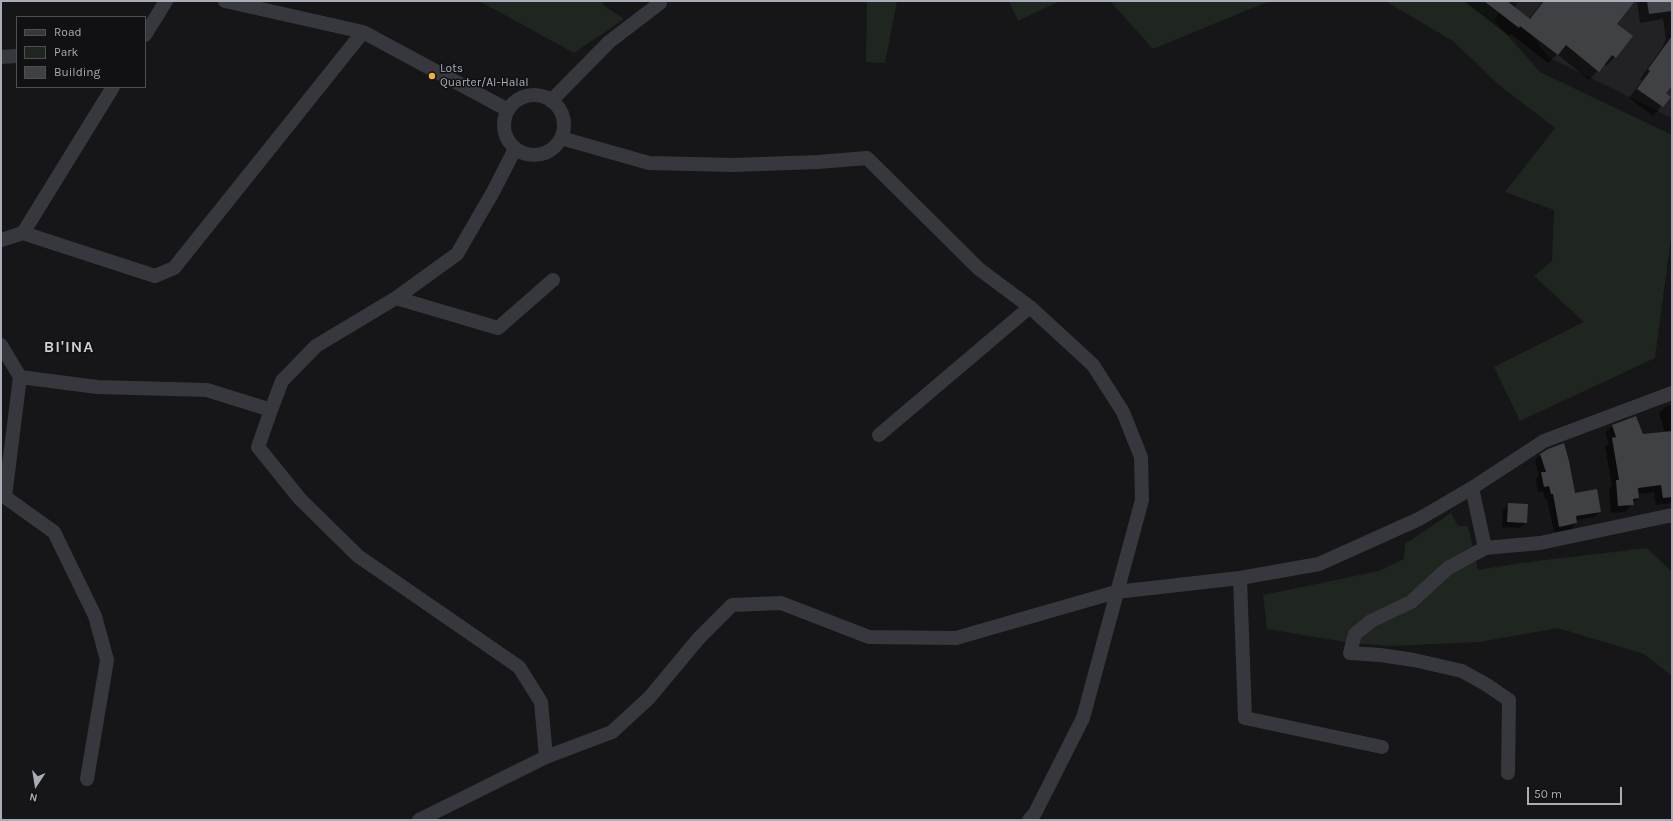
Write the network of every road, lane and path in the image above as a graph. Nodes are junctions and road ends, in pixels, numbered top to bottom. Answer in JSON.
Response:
{"nodes":[{"id":1,"x":166,"y":1,"type":"edge"},
{"id":2,"x":225,"y":1,"type":"edge"},
{"id":3,"x":660,"y":3,"type":"dead end"},
{"id":4,"x":363,"y":32,"type":"junction"},
{"id":5,"x":146,"y":33,"type":"edge"},
{"id":6,"x":16,"y":56,"type":"edge"},
{"id":7,"x":1,"y":57,"type":"edge"},
{"id":8,"x":112,"y":88,"type":"edge"},
{"id":9,"x":551,"y":101,"type":"junction"},
{"id":10,"x":508,"y":110,"type":"junction"},
{"id":11,"x":561,"y":138,"type":"junction"},
{"id":12,"x":515,"y":149,"type":"junction"},
{"id":13,"x":23,"y":233,"type":"junction"},
{"id":14,"x":1,"y":240,"type":"edge"},
{"id":15,"x":553,"y":280,"type":"dead end"},
{"id":16,"x":396,"y":298,"type":"junction"},
{"id":17,"x":1030,"y":307,"type":"junction"},
{"id":18,"x":1,"y":345,"type":"edge"},
{"id":19,"x":20,"y":377,"type":"junction"},
{"id":20,"x":1672,"y":394,"type":"edge"},
{"id":21,"x":271,"y":410,"type":"junction"},
{"id":22,"x":879,"y":435,"type":"dead end"},
{"id":23,"x":1472,"y":488,"type":"junction"},
{"id":24,"x":1672,"y":514,"type":"edge"},
{"id":25,"x":1486,"y":548,"type":"junction"},
{"id":26,"x":1240,"y":578,"type":"junction"},
{"id":27,"x":1116,"y":592,"type":"junction"},
{"id":28,"x":1382,"y":747,"type":"dead end"},
{"id":29,"x":546,"y":757,"type":"junction"},
{"id":30,"x":1508,"y":773,"type":"dead end"},
{"id":31,"x":87,"y":780,"type":"dead end"},
{"id":32,"x":420,"y":820,"type":"edge"},
{"id":33,"x":1029,"y":820,"type":"edge"}],
"edges":[{"from":1,"to":5,"type":"street"},
{"from":2,"to":4,"type":"street"},
{"from":3,"to":9,"type":"street"},
{"from":4,"to":10,"type":"street"},
{"from":4,"to":13,"type":"street"},
{"from":6,"to":7,"type":"street"},
{"from":8,"to":13,"type":"street"},
{"from":9,"to":10,"type":"street"},
{"from":9,"to":11,"type":"street"},
{"from":10,"to":12,"type":"street"},
{"from":11,"to":12,"type":"street"},
{"from":11,"to":17,"type":"street"},
{"from":12,"to":16,"type":"street"},
{"from":13,"to":14,"type":"street"},
{"from":15,"to":16,"type":"street"},
{"from":16,"to":21,"type":"street"},
{"from":17,"to":22,"type":"street"},
{"from":17,"to":27,"type":"street"},
{"from":18,"to":19,"type":"street"},
{"from":19,"to":21,"type":"street"},
{"from":19,"to":31,"type":"street"},
{"from":20,"to":23,"type":"street"},
{"from":21,"to":29,"type":"street"},
{"from":23,"to":25,"type":"street"},
{"from":23,"to":26,"type":"street"},
{"from":24,"to":25,"type":"street"},
{"from":25,"to":30,"type":"street"},
{"from":26,"to":27,"type":"street"},
{"from":26,"to":28,"type":"street"},
{"from":27,"to":29,"type":"street"},
{"from":27,"to":33,"type":"street"},
{"from":29,"to":32,"type":"street"}]}
